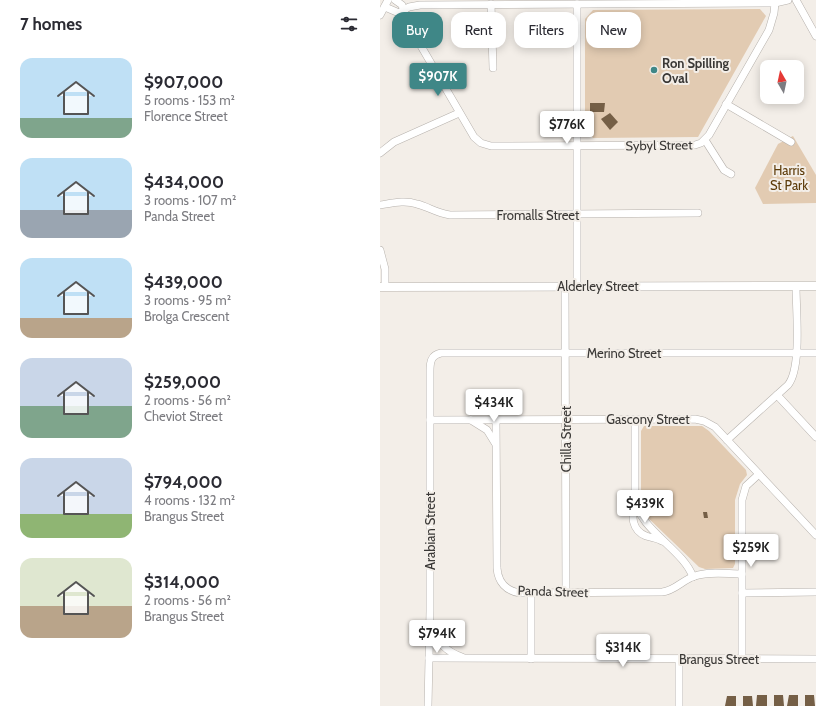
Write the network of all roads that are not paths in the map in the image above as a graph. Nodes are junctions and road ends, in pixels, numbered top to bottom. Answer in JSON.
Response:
{"nodes":[{"id":1,"x":388,"y":0,"type":"edge"},
{"id":2,"x":395,"y":0,"type":"edge"},
{"id":3,"x":788,"y":0,"type":"edge"},
{"id":4,"x":796,"y":0,"type":"edge"},
{"id":5,"x":775,"y":3,"type":"junction"},
{"id":6,"x":491,"y":4,"type":"junction"},
{"id":7,"x":577,"y":4,"type":"junction"},
{"id":8,"x":384,"y":7,"type":"junction"},
{"id":9,"x":401,"y":11,"type":"junction"},
{"id":10,"x":380,"y":15,"type":"edge"},
{"id":11,"x":816,"y":36,"type":"edge"},
{"id":12,"x":492,"y":68,"type":"dead end"},
{"id":13,"x":726,"y":104,"type":"junction"},
{"id":14,"x":459,"y":113,"type":"junction"},
{"id":15,"x":705,"y":140,"type":"junction"},
{"id":16,"x":791,"y":142,"type":"dead end"},
{"id":17,"x":577,"y":146,"type":"junction"},
{"id":18,"x":380,"y":153,"type":"edge"},
{"id":19,"x":730,"y":174,"type":"dead end"},
{"id":20,"x":380,"y":205,"type":"edge"},
{"id":21,"x":698,"y":214,"type":"dead end"},
{"id":22,"x":577,"y":215,"type":"junction"},
{"id":23,"x":380,"y":250,"type":"edge"},
{"id":24,"x":565,"y":286,"type":"junction"},
{"id":25,"x":577,"y":286,"type":"junction"},
{"id":26,"x":796,"y":286,"type":"junction"},
{"id":27,"x":816,"y":286,"type":"edge"},
{"id":28,"x":382,"y":287,"type":"edge"},
{"id":29,"x":566,"y":353,"type":"junction"},
{"id":30,"x":796,"y":353,"type":"junction"},
{"id":31,"x":816,"y":353,"type":"edge"},
{"id":32,"x":433,"y":357,"type":"joint"},
{"id":33,"x":777,"y":395,"type":"junction"},
{"id":34,"x":468,"y":419,"type":"junction"},
{"id":35,"x":496,"y":419,"type":"junction"},
{"id":36,"x":566,"y":419,"type":"junction"},
{"id":37,"x":635,"y":419,"type":"junction"},
{"id":38,"x":430,"y":420,"type":"junction"},
{"id":39,"x":816,"y":436,"type":"edge"},
{"id":40,"x":727,"y":440,"type":"junction"},
{"id":41,"x":496,"y":449,"type":"junction"},
{"id":42,"x":759,"y":474,"type":"junction"},
{"id":43,"x":635,"y":499,"type":"junction"},
{"id":44,"x":816,"y":536,"type":"edge"},
{"id":45,"x":662,"y":541,"type":"junction"},
{"id":46,"x":742,"y":574,"type":"junction"},
{"id":47,"x":692,"y":577,"type":"junction"},
{"id":48,"x":816,"y":592,"type":"edge"},
{"id":49,"x":531,"y":593,"type":"junction"},
{"id":50,"x":566,"y":593,"type":"junction"},
{"id":51,"x":742,"y":593,"type":"junction"},
{"id":52,"x":430,"y":622,"type":"junction"},
{"id":53,"x":429,"y":658,"type":"junction"},
{"id":54,"x":470,"y":658,"type":"junction"},
{"id":55,"x":531,"y":658,"type":"junction"},
{"id":56,"x":679,"y":659,"type":"junction"},
{"id":57,"x":742,"y":659,"type":"junction"},
{"id":58,"x":816,"y":659,"type":"edge"},
{"id":59,"x":428,"y":706,"type":"edge"},
{"id":60,"x":679,"y":706,"type":"edge"}],
"edges":[{"from":1,"to":8,"type":"street"},
{"from":2,"to":9,"type":"street"},
{"from":3,"to":5,"type":"street"},
{"from":4,"to":11,"type":"street"},
{"from":5,"to":7,"type":"street"},
{"from":5,"to":13,"type":"street"},
{"from":6,"to":7,"type":"street"},
{"from":6,"to":9,"type":"street"},
{"from":6,"to":12,"type":"street"},
{"from":7,"to":17,"type":"street"},
{"from":8,"to":9,"type":"street"},
{"from":8,"to":10,"type":"street"},
{"from":9,"to":14,"type":"street"},
{"from":13,"to":15,"type":"street"},
{"from":13,"to":16,"type":"street"},
{"from":14,"to":17,"type":"street","name":"Sybyl Street"},
{"from":14,"to":18,"type":"street"},
{"from":15,"to":17,"type":"street","name":"Sybyl Street"},
{"from":15,"to":19,"type":"street"},
{"from":17,"to":22,"type":"street"},
{"from":20,"to":22,"type":"street","name":"Fromalls Street"},
{"from":21,"to":22,"type":"street","name":"Fromalls Street"},
{"from":22,"to":25,"type":"street"},
{"from":23,"to":28,"type":"street"},
{"from":24,"to":25,"type":"street","name":"Alderley Street"},
{"from":24,"to":28,"type":"street","name":"Alderley Street"},
{"from":24,"to":29,"type":"street","name":"Chilla Street"},
{"from":25,"to":26,"type":"street","name":"Alderley Street"},
{"from":26,"to":27,"type":"street","name":"Alderley Street"},
{"from":26,"to":30,"type":"street"},
{"from":29,"to":30,"type":"street","name":"Merino Street"},
{"from":29,"to":32,"type":"street","name":"Merino Street"},
{"from":29,"to":36,"type":"street","name":"Chilla Street"},
{"from":30,"to":31,"type":"street","name":"Merino Street"},
{"from":30,"to":33,"type":"street"},
{"from":32,"to":38,"type":"street","name":"Arabian Street"},
{"from":33,"to":39,"type":"street"},
{"from":33,"to":40,"type":"street"},
{"from":34,"to":35,"type":"street","name":"Gascony Street"},
{"from":34,"to":38,"type":"street","name":"Gascony Street"},
{"from":34,"to":41,"type":"street"},
{"from":35,"to":36,"type":"street","name":"Gascony Street"},
{"from":35,"to":41,"type":"street","name":"Panda Street"},
{"from":36,"to":37,"type":"street","name":"Gascony Street"},
{"from":36,"to":50,"type":"street","name":"Chilla Street"},
{"from":37,"to":40,"type":"street","name":"Gascony Street"},
{"from":37,"to":43,"type":"street"},
{"from":38,"to":52,"type":"street","name":"Arabian Street"},
{"from":40,"to":42,"type":"street","name":"Gascony Street"},
{"from":41,"to":49,"type":"street","name":"Panda Street"},
{"from":42,"to":44,"type":"street","name":"Gascony Street"},
{"from":42,"to":46,"type":"street"},
{"from":43,"to":45,"type":"street"},
{"from":43,"to":45,"type":"street"},
{"from":45,"to":47,"type":"street"},
{"from":46,"to":47,"type":"street","name":"Panda Street"},
{"from":46,"to":51,"type":"street"},
{"from":47,"to":50,"type":"street","name":"Panda Street"},
{"from":48,"to":51,"type":"street"},
{"from":49,"to":50,"type":"street","name":"Panda Street"},
{"from":49,"to":55,"type":"street"},
{"from":51,"to":57,"type":"street"},
{"from":52,"to":53,"type":"street","name":"Arabian Street"},
{"from":52,"to":54,"type":"street"},
{"from":53,"to":54,"type":"street","name":"Brangus Street"},
{"from":53,"to":59,"type":"street","name":"Arabian Street"},
{"from":54,"to":55,"type":"street","name":"Brangus Street"},
{"from":55,"to":56,"type":"street","name":"Brangus Street"},
{"from":56,"to":57,"type":"street","name":"Brangus Street"},
{"from":56,"to":60,"type":"street"},
{"from":57,"to":58,"type":"street","name":"Brangus Street"}]}
